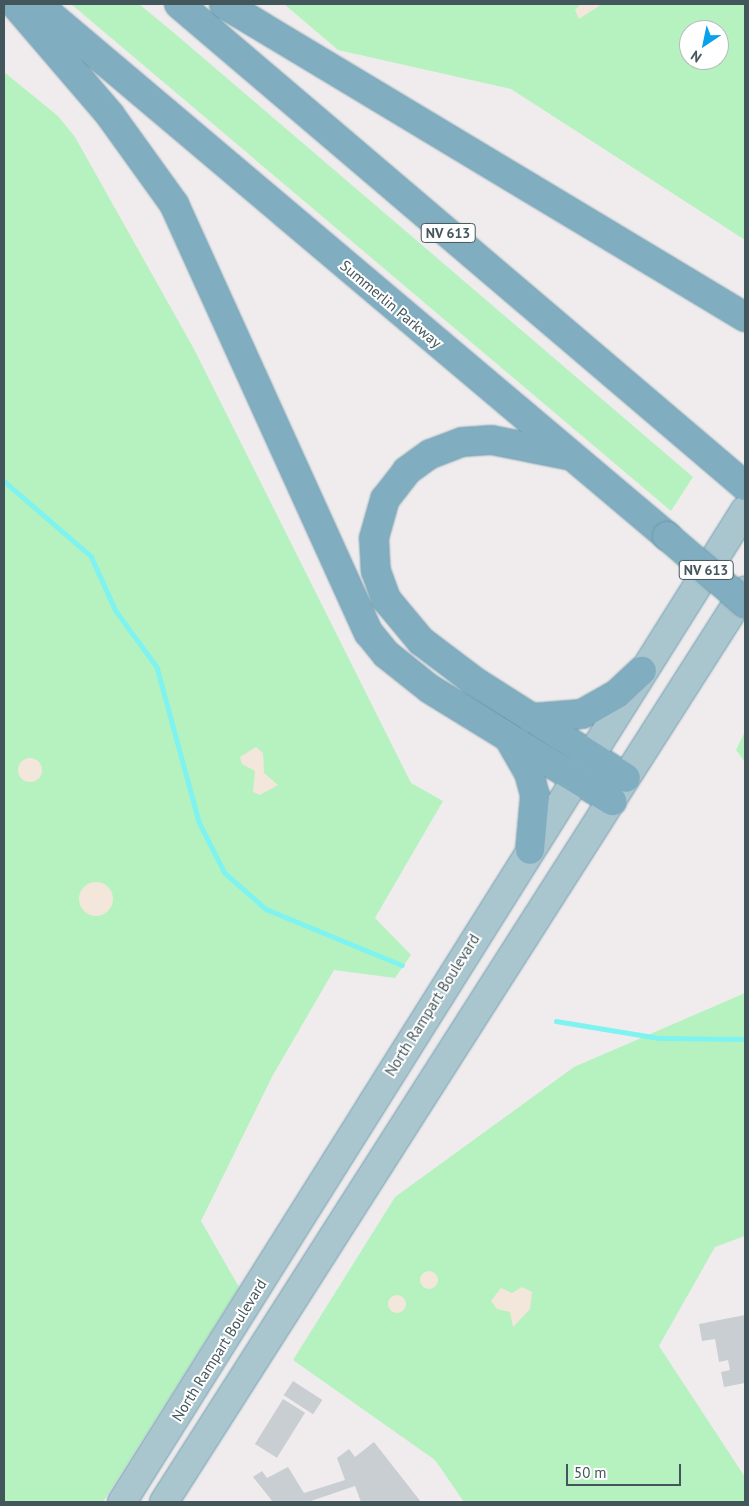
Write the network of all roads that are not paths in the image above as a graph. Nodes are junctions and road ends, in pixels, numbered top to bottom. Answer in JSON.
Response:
{"nodes":[{"id":1,"x":15,"y":4,"type":"edge"},
{"id":2,"x":37,"y":4,"type":"edge"},
{"id":3,"x":179,"y":4,"type":"edge"},
{"id":4,"x":224,"y":4,"type":"edge"},
{"id":5,"x":745,"y":317,"type":"edge"},
{"id":6,"x":571,"y":456,"type":"junction"},
{"id":7,"x":745,"y":486,"type":"edge"},
{"id":8,"x":745,"y":510,"type":"edge"},
{"id":9,"x":745,"y":591,"type":"edge"},
{"id":10,"x":745,"y":603,"type":"edge"},
{"id":11,"x":642,"y":671,"type":"junction"},
{"id":12,"x":531,"y":718,"type":"junction"},
{"id":13,"x":509,"y":738,"type":"junction"},
{"id":14,"x":590,"y":754,"type":"junction"},
{"id":15,"x":575,"y":778,"type":"junction"},
{"id":16,"x":626,"y":778,"type":"junction"},
{"id":17,"x":612,"y":801,"type":"junction"},
{"id":18,"x":530,"y":850,"type":"junction"},
{"id":19,"x":122,"y":1502,"type":"edge"},
{"id":20,"x":164,"y":1502,"type":"edge"}],
"edges":[{"from":1,"to":13,"type":"highway"},
{"from":2,"to":6,"type":"highway","name":"Summerlin Parkway","number":"NV 613"},
{"from":3,"to":7,"type":"highway","number":"NV 613"},
{"from":4,"to":5,"type":"highway"},
{"from":6,"to":10,"type":"highway","name":"Summerlin Parkway","number":"NV 613","bridge":true},
{"from":6,"to":12,"type":"highway"},
{"from":8,"to":11,"type":"main road","name":"North Rampart Boulevard"},
{"from":9,"to":16,"type":"main road"},
{"from":11,"to":12,"type":"highway"},
{"from":11,"to":14,"type":"main road","name":"North Rampart Boulevard"},
{"from":12,"to":14,"type":"highway"},
{"from":13,"to":15,"type":"highway"},
{"from":13,"to":18,"type":"highway"},
{"from":14,"to":15,"type":"main road","name":"North Rampart Boulevard"},
{"from":14,"to":16,"type":"highway"},
{"from":15,"to":17,"type":"highway"},
{"from":15,"to":18,"type":"main road","name":"North Rampart Boulevard"},
{"from":16,"to":17,"type":"main road"},
{"from":17,"to":20,"type":"main road"},
{"from":18,"to":19,"type":"main road","name":"North Rampart Boulevard"}]}
